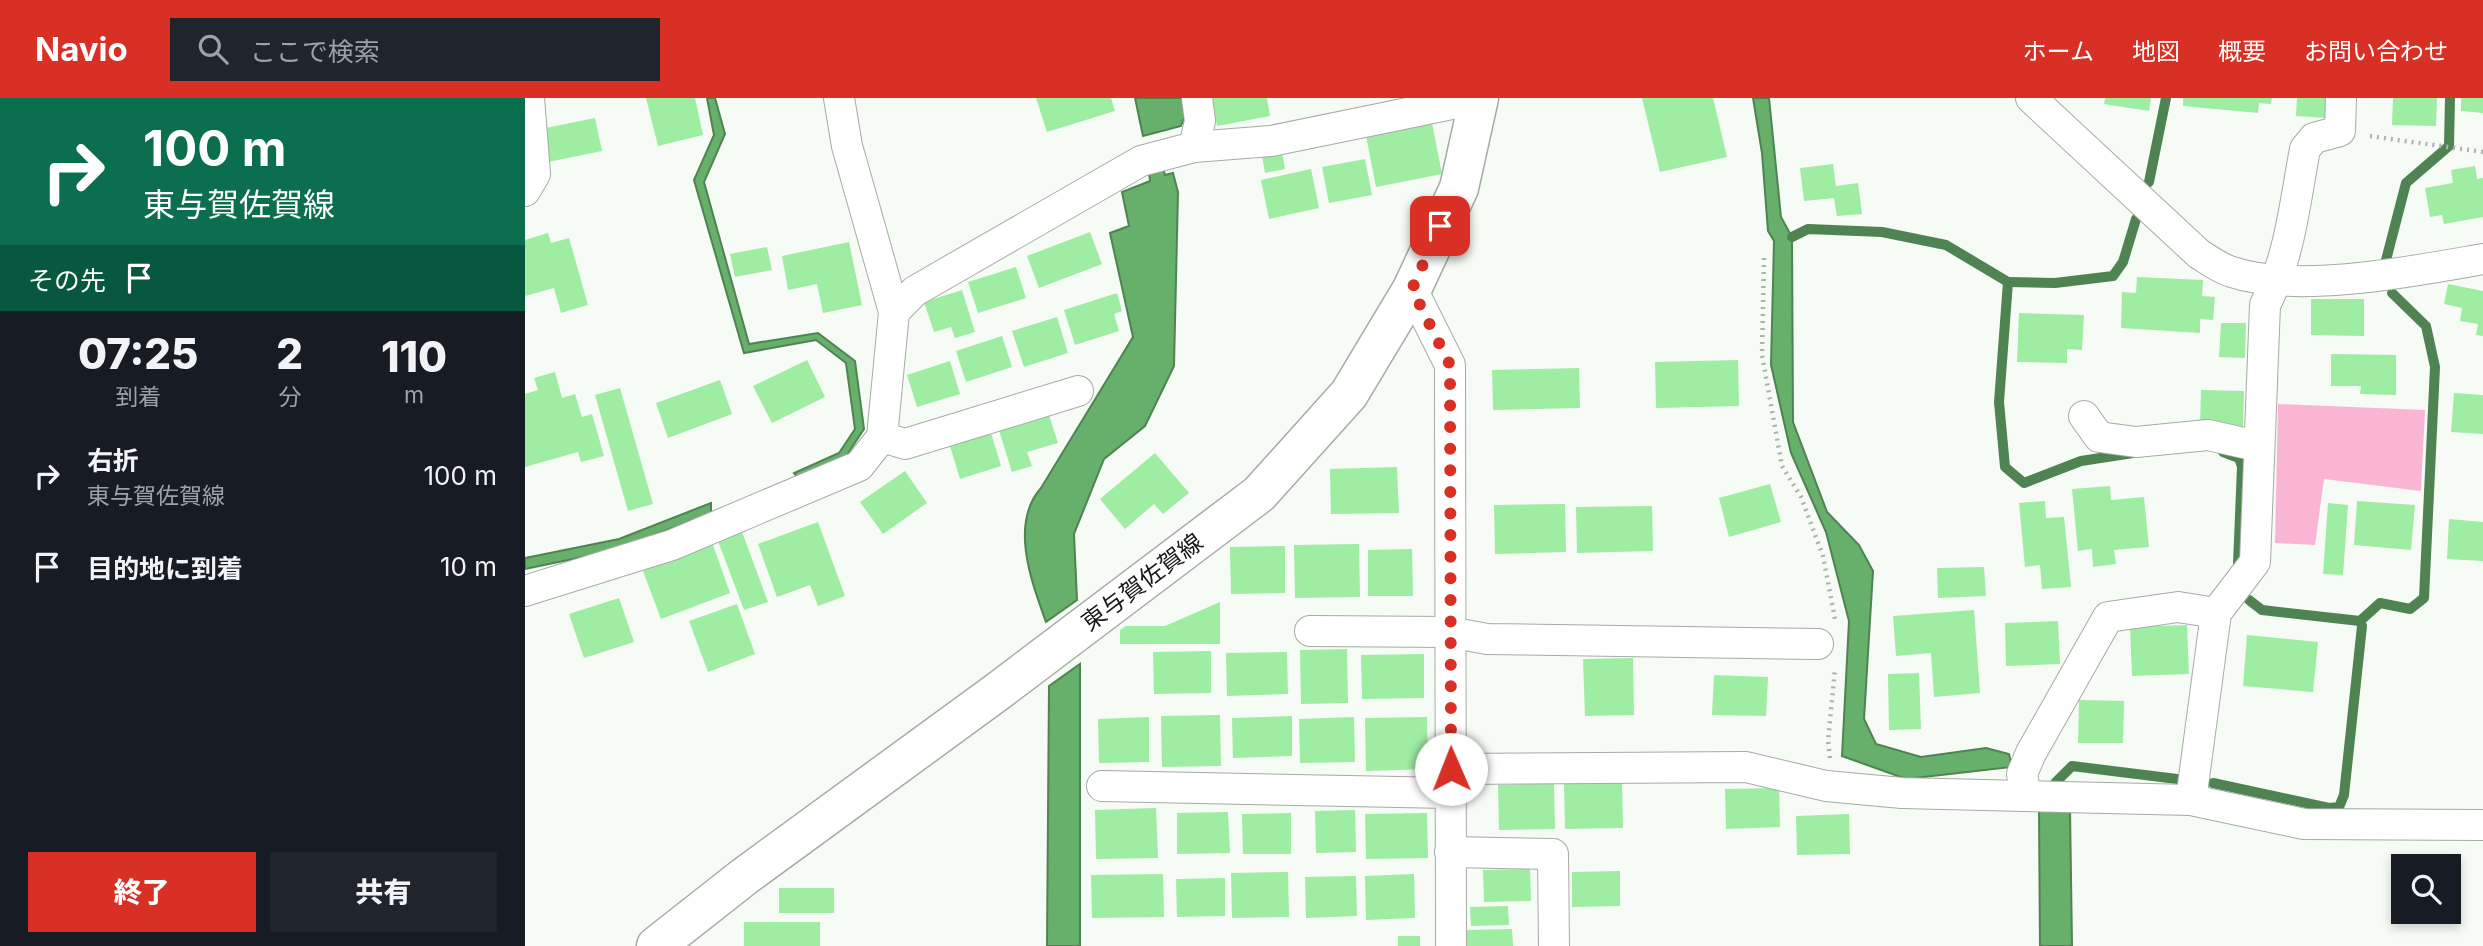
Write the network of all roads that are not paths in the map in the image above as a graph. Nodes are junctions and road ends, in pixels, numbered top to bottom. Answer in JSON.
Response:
{"nodes":[{"id":1,"x":529,"y":98,"type":"edge"},
{"id":2,"x":839,"y":98,"type":"edge"},
{"id":3,"x":1197,"y":98,"type":"edge"},
{"id":4,"x":1480,"y":98,"type":"edge"},
{"id":5,"x":2031,"y":98,"type":"edge"},
{"id":6,"x":2341,"y":98,"type":"edge"},
{"id":7,"x":1194,"y":147,"type":"junction"},
{"id":8,"x":525,"y":191,"type":"edge"},
{"id":9,"x":2483,"y":259,"type":"edge"},
{"id":10,"x":2277,"y":281,"type":"junction"},
{"id":11,"x":1412,"y":289,"type":"junction"},
{"id":12,"x":894,"y":312,"type":"junction"},
{"id":13,"x":1078,"y":391,"type":"dead end"},
{"id":14,"x":2084,"y":416,"type":"dead end"},
{"id":15,"x":882,"y":437,"type":"junction"},
{"id":16,"x":2257,"y":446,"type":"junction"},
{"id":17,"x":525,"y":591,"type":"edge"},
{"id":18,"x":2216,"y":613,"type":"junction"},
{"id":19,"x":1310,"y":631,"type":"dead end"},
{"id":20,"x":1449,"y":632,"type":"junction"},
{"id":21,"x":1830,"y":641,"type":"road end"},
{"id":22,"x":1450,"y":781,"type":"junction"},
{"id":23,"x":1102,"y":786,"type":"dead end"},
{"id":24,"x":2026,"y":796,"type":"junction"},
{"id":25,"x":2191,"y":800,"type":"junction"},
{"id":26,"x":2483,"y":825,"type":"edge"},
{"id":27,"x":1450,"y":852,"type":"junction"},
{"id":28,"x":656,"y":946,"type":"edge"},
{"id":29,"x":1451,"y":946,"type":"edge"},
{"id":30,"x":1554,"y":946,"type":"edge"}],
"edges":[{"from":1,"to":8,"type":"street"},
{"from":2,"to":12,"type":"street"},
{"from":3,"to":7,"type":"street"},
{"from":4,"to":7,"type":"street"},
{"from":4,"to":11,"type":"main road","name":"東与賀佐賀線"},
{"from":5,"to":10,"type":"street"},
{"from":6,"to":10,"type":"street"},
{"from":7,"to":12,"type":"street"},
{"from":9,"to":10,"type":"street"},
{"from":10,"to":16,"type":"street"},
{"from":11,"to":20,"type":"street"},
{"from":11,"to":28,"type":"main road","name":"東与賀佐賀線"},
{"from":12,"to":15,"type":"street"},
{"from":13,"to":15,"type":"street"},
{"from":14,"to":16,"type":"street"},
{"from":15,"to":17,"type":"street"},
{"from":16,"to":18,"type":"street"},
{"from":18,"to":24,"type":"street"},
{"from":18,"to":25,"type":"street"},
{"from":19,"to":20,"type":"street"},
{"from":20,"to":21,"type":"street"},
{"from":20,"to":22,"type":"street"},
{"from":22,"to":23,"type":"street"},
{"from":22,"to":24,"type":"street"},
{"from":22,"to":27,"type":"street"},
{"from":24,"to":25,"type":"street"},
{"from":25,"to":26,"type":"street"},
{"from":27,"to":29,"type":"street"},
{"from":27,"to":30,"type":"street"}]}
